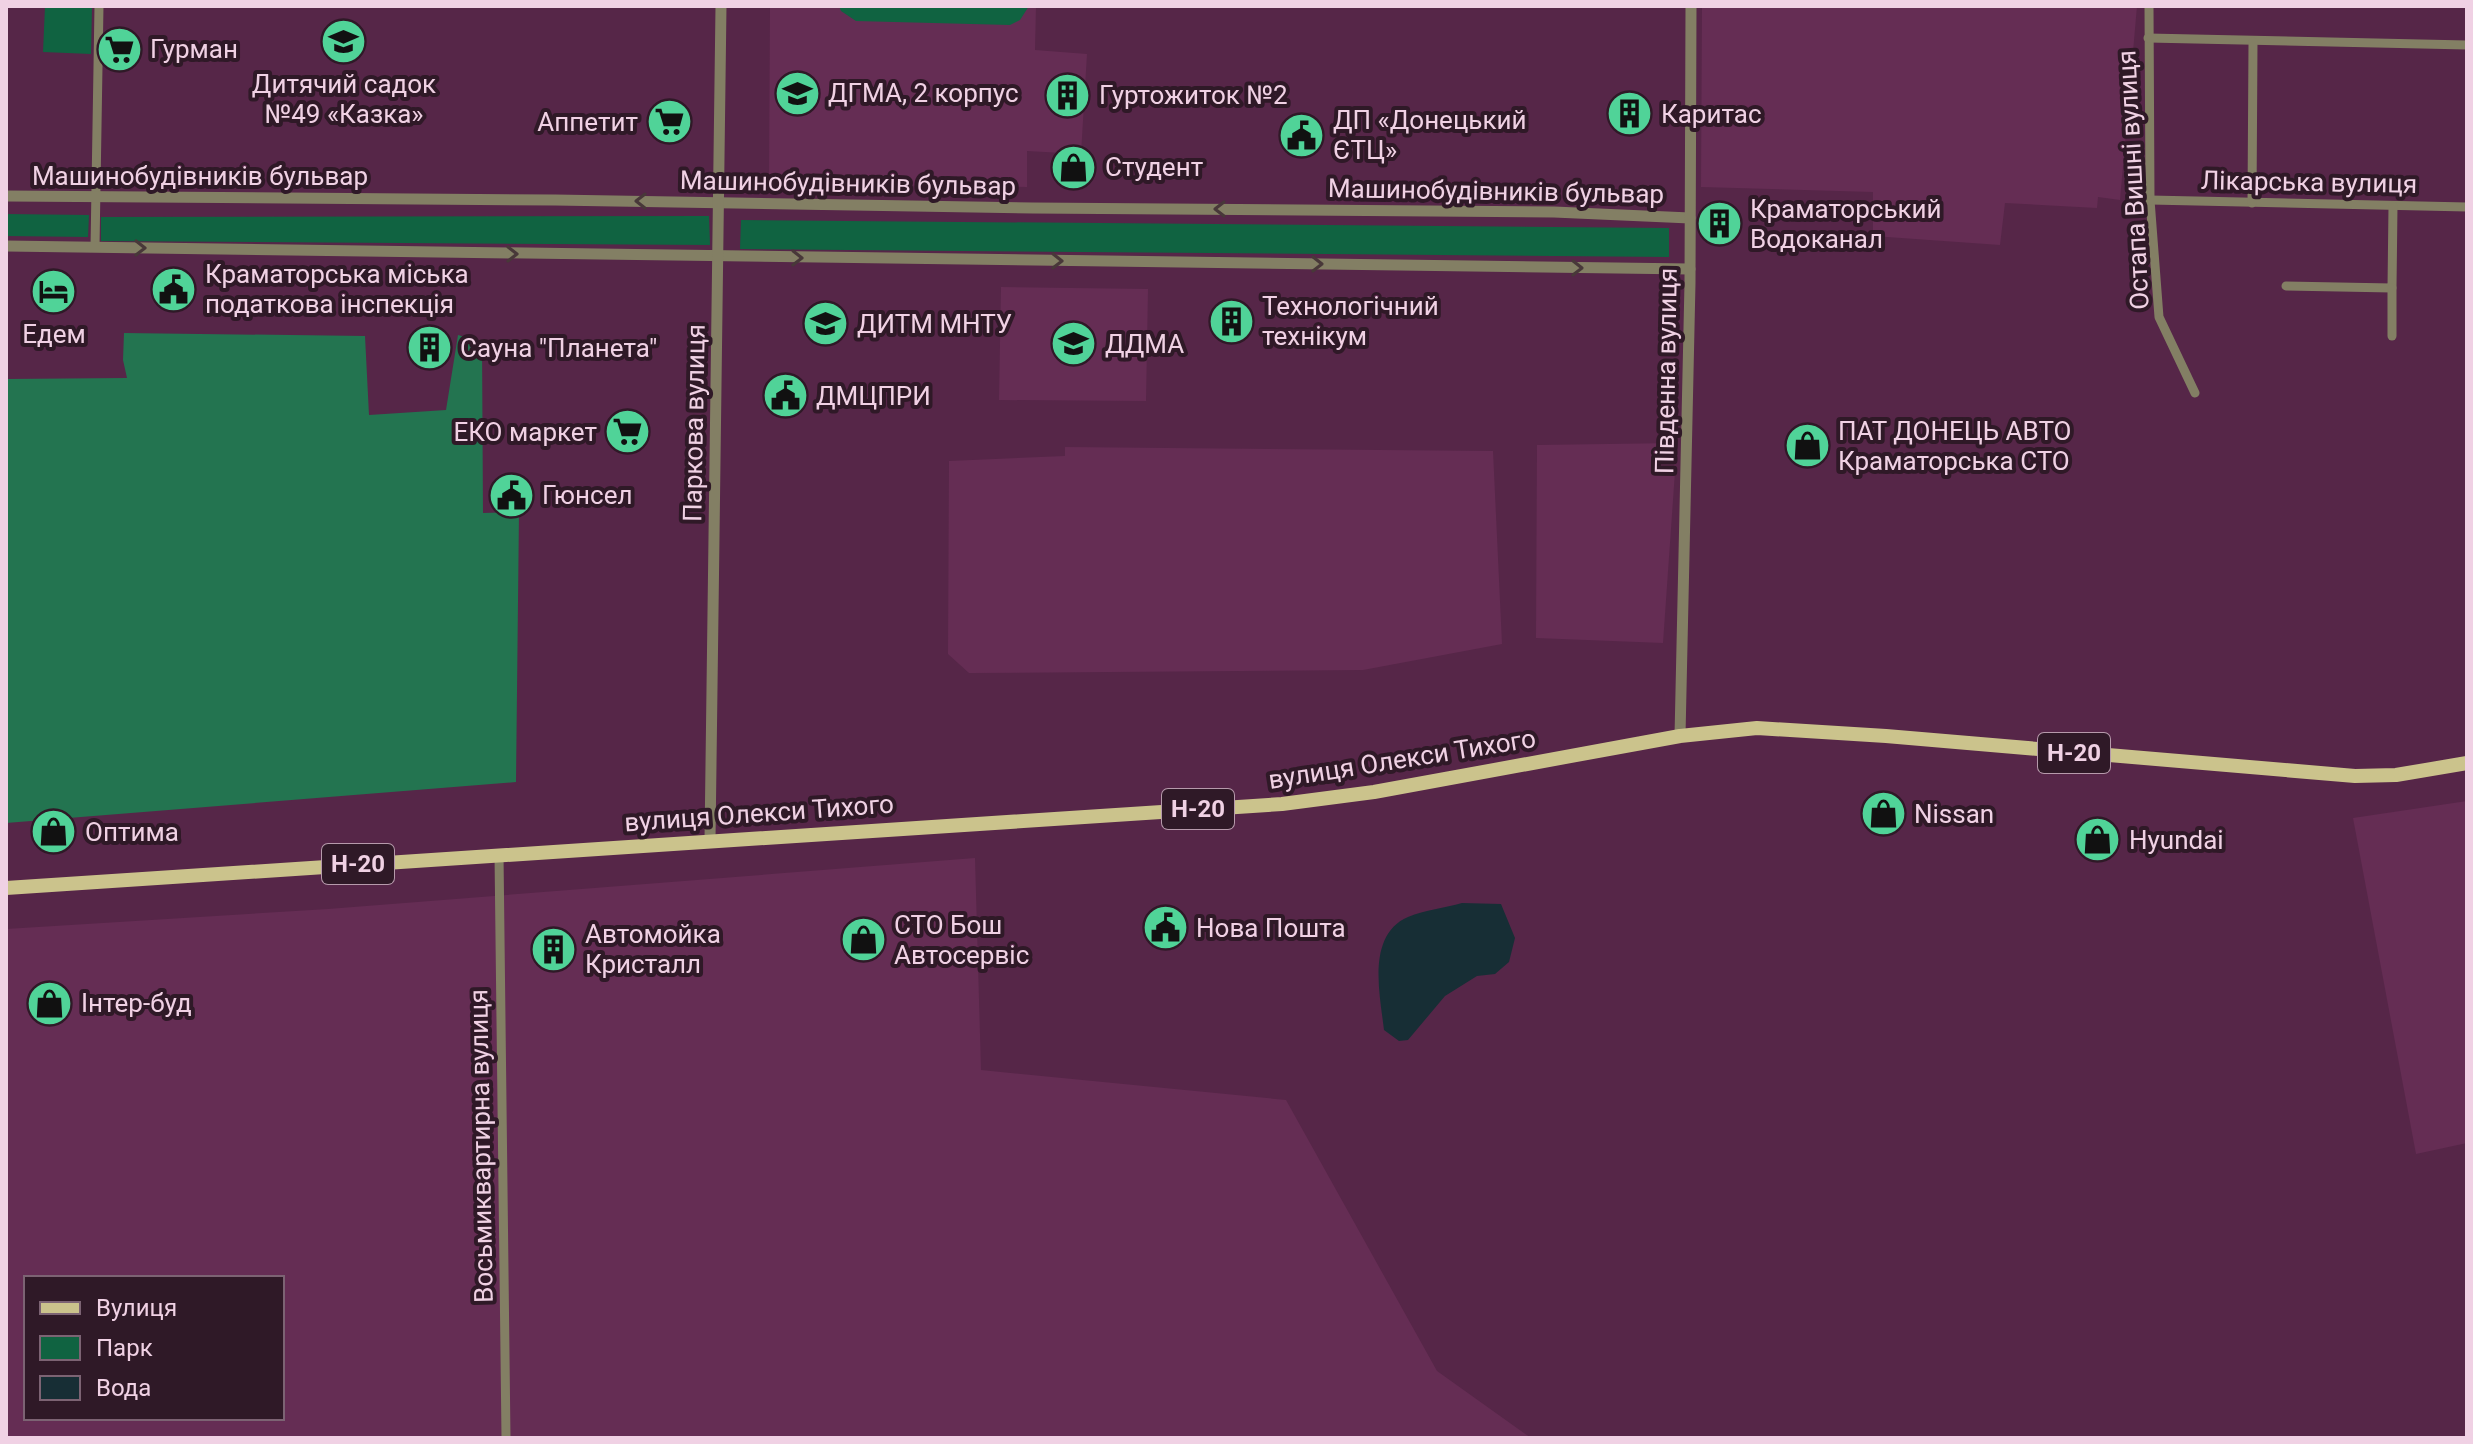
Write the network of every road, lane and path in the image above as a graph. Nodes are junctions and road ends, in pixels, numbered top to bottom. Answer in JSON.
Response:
{"nodes":[{"id":1,"x":99,"y":6,"type":"edge"},
{"id":2,"x":721,"y":6,"type":"edge"},
{"id":3,"x":1691,"y":6,"type":"edge"},
{"id":4,"x":2149,"y":6,"type":"edge"},
{"id":5,"x":2148,"y":38,"type":"junction"},
{"id":6,"x":2253,"y":42,"type":"junction"},
{"id":7,"x":2467,"y":45,"type":"edge"},
{"id":8,"x":6,"y":196,"type":"edge"},
{"id":9,"x":95,"y":197,"type":"junction"},
{"id":10,"x":2150,"y":200,"type":"junction"},
{"id":11,"x":719,"y":202,"type":"junction"},
{"id":12,"x":2252,"y":203,"type":"junction"},
{"id":13,"x":2393,"y":206,"type":"junction"},
{"id":14,"x":2467,"y":207,"type":"edge"},
{"id":15,"x":1690,"y":218,"type":"junction"},
{"id":16,"x":6,"y":246,"type":"edge"},
{"id":17,"x":95,"y":247,"type":"junction"},
{"id":18,"x":719,"y":257,"type":"junction"},
{"id":19,"x":1690,"y":269,"type":"junction"},
{"id":20,"x":2286,"y":286,"type":"dead end"},
{"id":21,"x":2392,"y":288,"type":"junction"},
{"id":22,"x":2392,"y":336,"type":"dead end"},
{"id":23,"x":2195,"y":393,"type":"dead end"},
{"id":24,"x":1680,"y":736,"type":"junction"},
{"id":25,"x":2467,"y":763,"type":"edge"},
{"id":26,"x":710,"y":840,"type":"junction"},
{"id":27,"x":499,"y":854,"type":"junction"},
{"id":28,"x":6,"y":888,"type":"edge"},
{"id":29,"x":506,"y":1438,"type":"edge"}],
"edges":[{"from":1,"to":9,"type":"street"},
{"from":2,"to":11,"type":"street","name":"Паркова вулиця"},
{"from":3,"to":15,"type":"street","name":"Південна вулиця"},
{"from":4,"to":5,"type":"street","name":"Остапа Вишні вулиця"},
{"from":5,"to":6,"type":"street"},
{"from":5,"to":10,"type":"street","name":"Остапа Вишні вулиця"},
{"from":6,"to":7,"type":"street"},
{"from":6,"to":12,"type":"street"},
{"from":8,"to":9,"type":"street","name":"Машинобудівників бульвар"},
{"from":11,"to":9,"type":"street","name":"Машинобудівників бульвар","one_way":true},
{"from":9,"to":17,"type":"street"},
{"from":10,"to":12,"type":"street","name":"Лікарська вулиця"},
{"from":10,"to":23,"type":"street","name":"Остапа Вишні вулиця"},
{"from":15,"to":11,"type":"street","name":"Машинобудівників бульвар","one_way":true},
{"from":11,"to":18,"type":"street","name":"Паркова вулиця"},
{"from":12,"to":13,"type":"street","name":"Лікарська вулиця"},
{"from":13,"to":14,"type":"street","name":"Лікарська вулиця"},
{"from":13,"to":21,"type":"street"},
{"from":15,"to":19,"type":"street","name":"Південна вулиця"},
{"from":16,"to":17,"type":"street"},
{"from":17,"to":18,"type":"street","one_way":true},
{"from":18,"to":19,"type":"street","one_way":true},
{"from":18,"to":26,"type":"street","name":"Паркова вулиця"},
{"from":19,"to":24,"type":"street","name":"Південна вулиця"},
{"from":20,"to":21,"type":"street"},
{"from":21,"to":22,"type":"street"},
{"from":24,"to":25,"type":"main road","name":"вулиця Олекси Тихого","number":"Н-20"},
{"from":24,"to":26,"type":"main road","name":"вулиця Олекси Тихого","number":"Н-20"},
{"from":26,"to":27,"type":"main road","name":"вулиця Олекси Тихого","number":"Н-20"},
{"from":27,"to":28,"type":"main road","name":"вулиця Олекси Тихого","number":"Н-20"},
{"from":27,"to":29,"type":"street","name":"Восьмиквартирна вулиця"}]}
